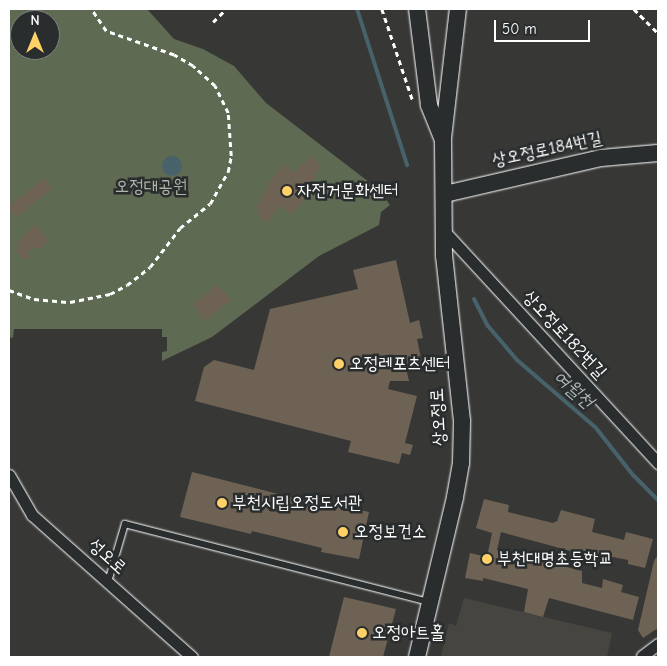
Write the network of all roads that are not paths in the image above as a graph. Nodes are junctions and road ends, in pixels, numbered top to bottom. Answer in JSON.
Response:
{"nodes":[{"id":1,"x":418,"y":9,"type":"edge"},
{"id":2,"x":458,"y":9,"type":"edge"},
{"id":3,"x":443,"y":140,"type":"junction"},
{"id":4,"x":658,"y":153,"type":"edge"},
{"id":5,"x":445,"y":194,"type":"junction"},
{"id":6,"x":444,"y":231,"type":"junction"},
{"id":7,"x":658,"y":463,"type":"edge"},
{"id":8,"x":9,"y":475,"type":"edge"},
{"id":9,"x":108,"y":582,"type":"junction"},
{"id":10,"x":430,"y":602,"type":"junction"},
{"id":11,"x":658,"y":644,"type":"edge"},
{"id":12,"x":642,"y":656,"type":"edge"},
{"id":13,"x":192,"y":657,"type":"edge"},
{"id":14,"x":417,"y":657,"type":"edge"}],
"edges":[{"from":1,"to":3,"type":"street"},
{"from":2,"to":3,"type":"street"},
{"from":3,"to":5,"type":"street","name":"상오정로"},
{"from":4,"to":5,"type":"street","name":"상오정로184번길"},
{"from":5,"to":6,"type":"street","name":"상오정로"},
{"from":6,"to":7,"type":"street","name":"상오정로182번길"},
{"from":6,"to":10,"type":"street","name":"상오정로"},
{"from":8,"to":9,"type":"street","name":"성오로"},
{"from":9,"to":10,"type":"lane"},
{"from":9,"to":13,"type":"street","name":"성오로"},
{"from":10,"to":14,"type":"street","name":"상오정로"},
{"from":11,"to":12,"type":"street"}]}
